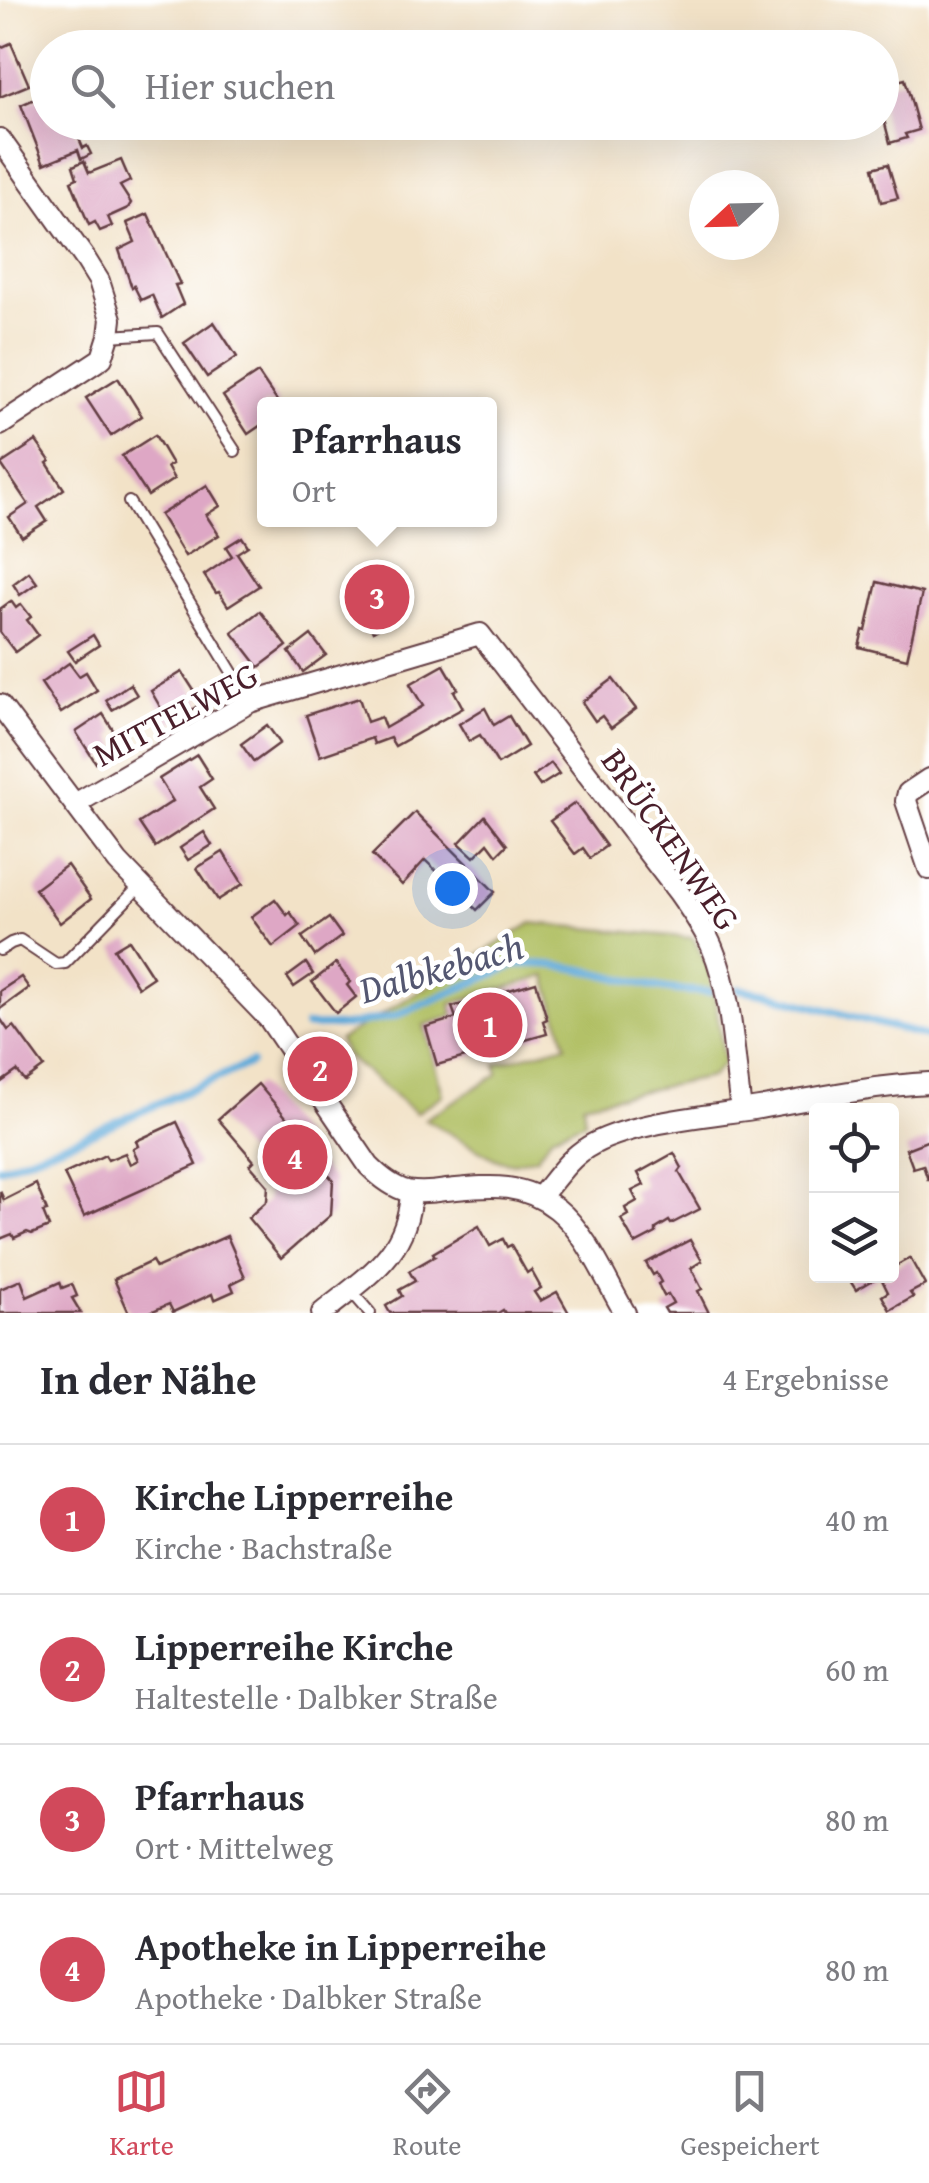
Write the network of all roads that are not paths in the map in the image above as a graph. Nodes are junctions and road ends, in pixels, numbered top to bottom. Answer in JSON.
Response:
{"nodes":[{"id":1,"x":0,"y":139,"type":"edge"},
{"id":2,"x":109,"y":336,"type":"junction"},
{"id":3,"x":0,"y":425,"type":"edge"},
{"id":4,"x":235,"y":451,"type":"dead end"},
{"id":5,"x":129,"y":502,"type":"dead end"},
{"id":6,"x":480,"y":634,"type":"joint"},
{"id":7,"x":250,"y":702,"type":"junction"},
{"id":8,"x":0,"y":705,"type":"edge"},
{"id":9,"x":929,"y":778,"type":"edge"},
{"id":10,"x":75,"y":804,"type":"junction"},
{"id":11,"x":929,"y":869,"type":"edge"},
{"id":12,"x":140,"y":886,"type":"junction"},
{"id":13,"x":0,"y":950,"type":"edge"},
{"id":14,"x":929,"y":1083,"type":"edge"},
{"id":15,"x":741,"y":1110,"type":"junction"},
{"id":16,"x":410,"y":1192,"type":"junction"},
{"id":17,"x":540,"y":1197,"type":"junction"},
{"id":18,"x":350,"y":1290,"type":"junction"},
{"id":19,"x":322,"y":1313,"type":"edge"},
{"id":20,"x":370,"y":1313,"type":"edge"},
{"id":21,"x":625,"y":1313,"type":"edge"}],
"edges":[{"from":1,"to":2,"type":"street"},
{"from":2,"to":3,"type":"street"},
{"from":2,"to":4,"type":"lane"},
{"from":5,"to":7,"type":"lane"},
{"from":6,"to":7,"type":"street","name":"MITTELWEG"},
{"from":6,"to":15,"type":"street","name":"BRÜCKENWEG"},
{"from":7,"to":10,"type":"street","name":"MITTELWEG"},
{"from":8,"to":10,"type":"street"},
{"from":9,"to":11,"type":"street"},
{"from":10,"to":12,"type":"street"},
{"from":12,"to":13,"type":"lane"},
{"from":12,"to":16,"type":"street"},
{"from":14,"to":15,"type":"street"},
{"from":15,"to":17,"type":"street"},
{"from":16,"to":17,"type":"street"},
{"from":16,"to":18,"type":"street"},
{"from":17,"to":21,"type":"street"},
{"from":18,"to":19,"type":"street"},
{"from":18,"to":20,"type":"lane"}]}
